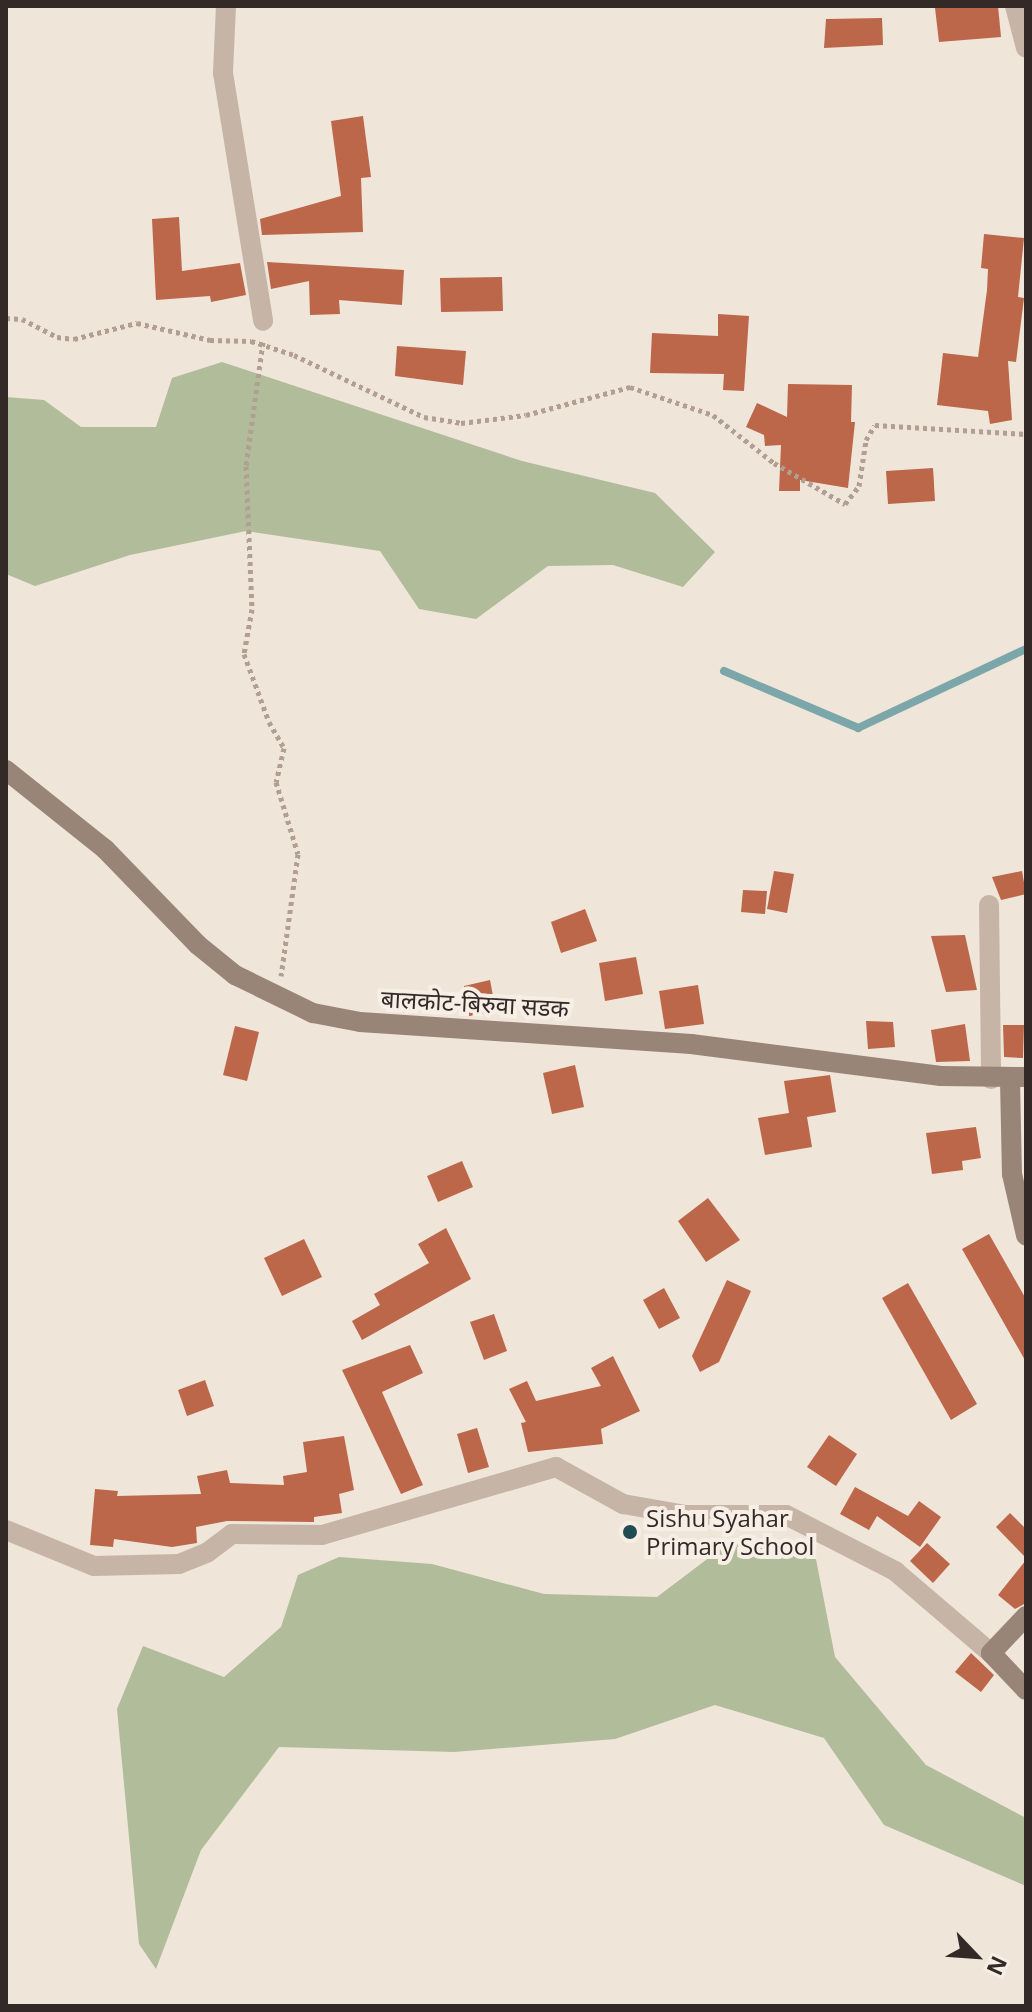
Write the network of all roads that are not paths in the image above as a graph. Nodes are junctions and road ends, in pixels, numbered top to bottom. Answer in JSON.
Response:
{"nodes":[{"id":1,"x":226,"y":6,"type":"edge"},
{"id":2,"x":1015,"y":6,"type":"edge"},
{"id":3,"x":1026,"y":48,"type":"edge"},
{"id":4,"x":263,"y":321,"type":"dead end"},
{"id":5,"x":6,"y":770,"type":"edge"},
{"id":6,"x":989,"y":905,"type":"dead end"},
{"id":7,"x":1009,"y":1079,"type":"edge"},
{"id":8,"x":1026,"y":1235,"type":"edge"},
{"id":9,"x":6,"y":1530,"type":"edge"},
{"id":10,"x":1026,"y":1616,"type":"edge"},
{"id":11,"x":991,"y":1653,"type":"junction"},
{"id":12,"x":1026,"y":1690,"type":"edge"}],
"edges":[{"from":1,"to":4,"type":"street"},
{"from":2,"to":3,"type":"street"},
{"from":5,"to":7,"type":"main road","name":"बालकोट-बिरुवा सडक"},
{"from":6,"to":7,"type":"street"},
{"from":7,"to":8,"type":"main road"},
{"from":9,"to":11,"type":"street"},
{"from":10,"to":11,"type":"main road"},
{"from":11,"to":12,"type":"main road"}]}
